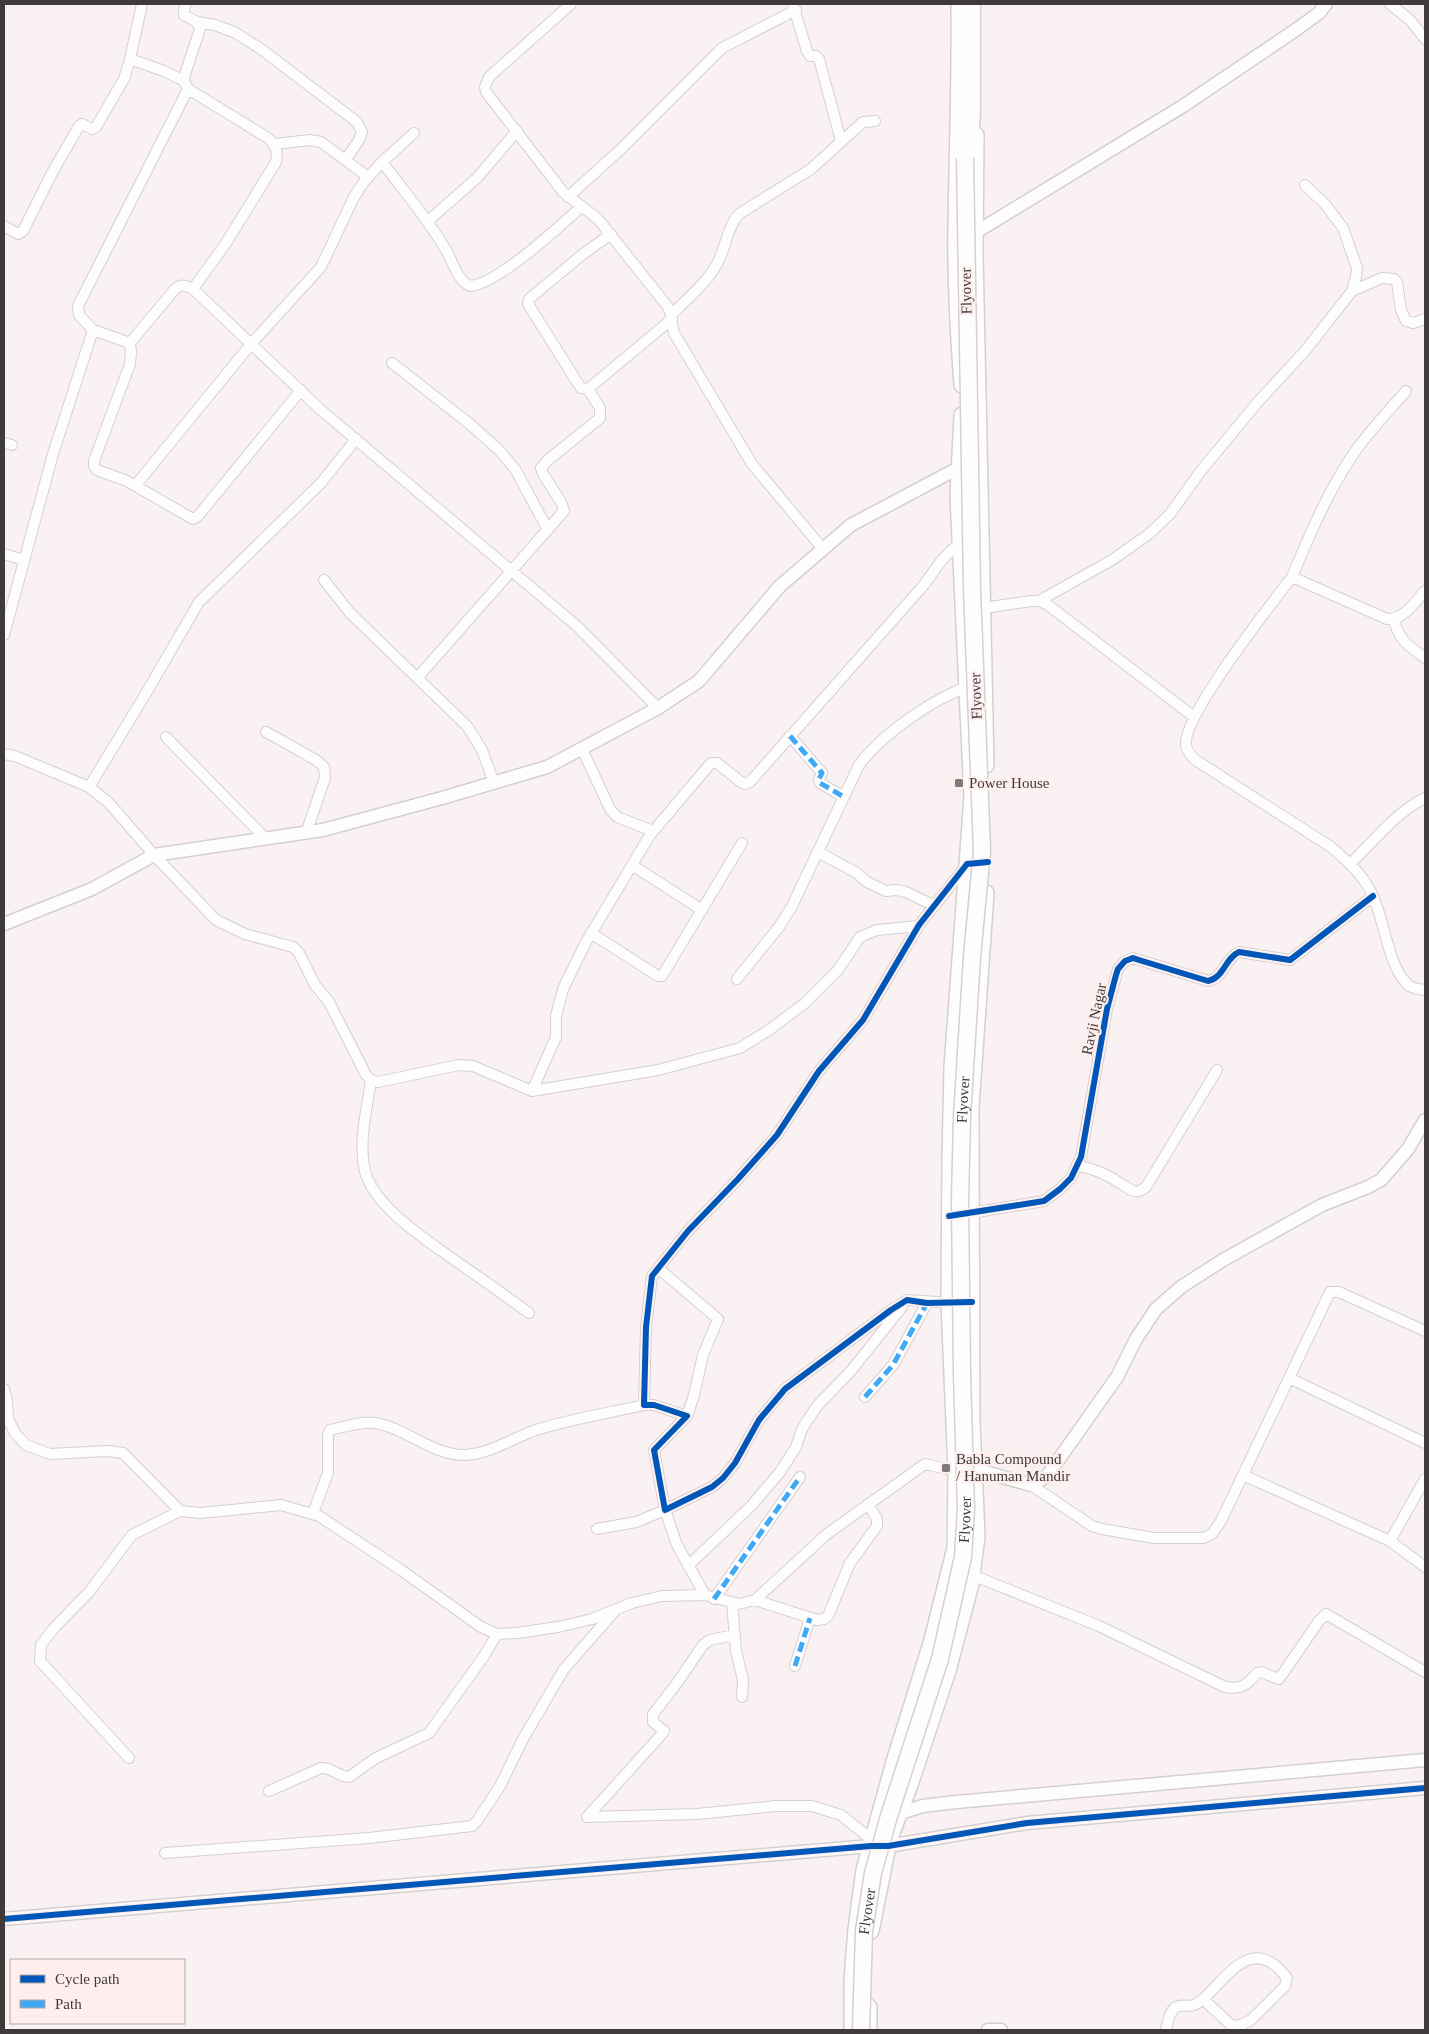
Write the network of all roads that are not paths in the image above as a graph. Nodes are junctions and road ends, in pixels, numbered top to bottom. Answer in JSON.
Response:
{"nodes":[{"id":1,"x":142,"y":4,"type":"edge"},
{"id":2,"x":185,"y":4,"type":"edge"},
{"id":3,"x":571,"y":4,"type":"edge"},
{"id":4,"x":959,"y":4,"type":"edge"},
{"id":5,"x":967,"y":4,"type":"edge"},
{"id":6,"x":972,"y":4,"type":"edge"},
{"id":7,"x":978,"y":4,"type":"edge"},
{"id":8,"x":1326,"y":4,"type":"edge"},
{"id":9,"x":1390,"y":4,"type":"edge"},
{"id":10,"x":794,"y":7,"type":"edge"},
{"id":11,"x":197,"y":22,"type":"junction"},
{"id":12,"x":1425,"y":39,"type":"edge"},
{"id":13,"x":130,"y":59,"type":"junction"},
{"id":14,"x":186,"y":85,"type":"junction"},
{"id":15,"x":875,"y":120,"type":"dead end"},
{"id":16,"x":516,"y":131,"type":"junction"},
{"id":17,"x":414,"y":132,"type":"dead end"},
{"id":18,"x":841,"y":141,"type":"junction"},
{"id":19,"x":275,"y":144,"type":"junction"},
{"id":20,"x":965,"y":158,"type":"junction"},
{"id":21,"x":346,"y":159,"type":"junction"},
{"id":22,"x":382,"y":162,"type":"junction"},
{"id":23,"x":368,"y":177,"type":"junction"},
{"id":24,"x":1305,"y":185,"type":"dead end"},
{"id":25,"x":568,"y":198,"type":"junction"},
{"id":26,"x":582,"y":206,"type":"junction"},
{"id":27,"x":428,"y":221,"type":"junction"},
{"id":28,"x":4,"y":226,"type":"edge"},
{"id":29,"x":611,"y":234,"type":"junction"},
{"id":30,"x":975,"y":234,"type":"junction"},
{"id":31,"x":956,"y":242,"type":"junction"},
{"id":32,"x":193,"y":289,"type":"junction"},
{"id":33,"x":1352,"y":291,"type":"junction"},
{"id":34,"x":672,"y":317,"type":"junction"},
{"id":35,"x":1425,"y":319,"type":"edge"},
{"id":36,"x":93,"y":330,"type":"junction"},
{"id":37,"x":130,"y":343,"type":"junction"},
{"id":38,"x":251,"y":344,"type":"junction"},
{"id":39,"x":392,"y":363,"type":"dead end"},
{"id":40,"x":588,"y":389,"type":"junction"},
{"id":41,"x":301,"y":390,"type":"junction"},
{"id":42,"x":1406,"y":391,"type":"dead end"},
{"id":43,"x":356,"y":439,"type":"junction"},
{"id":44,"x":980,"y":458,"type":"junction"},
{"id":45,"x":960,"y":467,"type":"junction"},
{"id":46,"x":135,"y":486,"type":"junction"},
{"id":47,"x":547,"y":528,"type":"junction"},
{"id":48,"x":982,"y":538,"type":"junction"},
{"id":49,"x":961,"y":544,"type":"junction"},
{"id":50,"x":823,"y":549,"type":"junction"},
{"id":51,"x":4,"y":554,"type":"edge"},
{"id":52,"x":24,"y":560,"type":"junction"},
{"id":53,"x":510,"y":570,"type":"junction"},
{"id":54,"x":1292,"y":577,"type":"junction"},
{"id":55,"x":324,"y":580,"type":"dead end"},
{"id":56,"x":1425,"y":591,"type":"edge"},
{"id":57,"x":1040,"y":601,"type":"junction"},
{"id":58,"x":983,"y":608,"type":"junction"},
{"id":59,"x":964,"y":611,"type":"junction"},
{"id":60,"x":1393,"y":620,"type":"junction"},
{"id":61,"x":4,"y":636,"type":"edge"},
{"id":62,"x":1425,"y":658,"type":"edge"},
{"id":63,"x":418,"y":677,"type":"junction"},
{"id":64,"x":985,"y":681,"type":"junction"},
{"id":65,"x":966,"y":687,"type":"junction"},
{"id":66,"x":658,"y":708,"type":"junction"},
{"id":67,"x":1194,"y":717,"type":"junction"},
{"id":68,"x":266,"y":732,"type":"dead end"},
{"id":69,"x":790,"y":736,"type":"junction"},
{"id":70,"x":166,"y":737,"type":"dead end"},
{"id":71,"x":582,"y":750,"type":"junction"},
{"id":72,"x":4,"y":754,"type":"edge"},
{"id":73,"x":494,"y":783,"type":"junction"},
{"id":74,"x":89,"y":787,"type":"junction"},
{"id":75,"x":844,"y":797,"type":"junction"},
{"id":76,"x":1425,"y":798,"type":"edge"},
{"id":77,"x":653,"y":831,"type":"junction"},
{"id":78,"x":306,"y":833,"type":"junction"},
{"id":79,"x":266,"y":839,"type":"junction"},
{"id":80,"x":742,"y":843,"type":"dead end"},
{"id":81,"x":818,"y":852,"type":"junction"},
{"id":82,"x":154,"y":855,"type":"junction"},
{"id":83,"x":988,"y":862,"type":"junction"},
{"id":84,"x":967,"y":864,"type":"junction"},
{"id":85,"x":1350,"y":864,"type":"junction"},
{"id":86,"x":632,"y":865,"type":"junction"},
{"id":87,"x":1373,"y":896,"type":"junction"},
{"id":88,"x":934,"y":906,"type":"junction"},
{"id":89,"x":702,"y":910,"type":"junction"},
{"id":90,"x":4,"y":924,"type":"edge"},
{"id":91,"x":919,"y":926,"type":"junction"},
{"id":92,"x":591,"y":933,"type":"junction"},
{"id":93,"x":737,"y":979,"type":"dead end"},
{"id":94,"x":1425,"y":990,"type":"edge"},
{"id":95,"x":1217,"y":1070,"type":"dead end"},
{"id":96,"x":370,"y":1080,"type":"junction"},
{"id":97,"x":532,"y":1091,"type":"junction"},
{"id":98,"x":1425,"y":1120,"type":"edge"},
{"id":99,"x":1078,"y":1166,"type":"junction"},
{"id":100,"x":971,"y":1213,"type":"junction"},
{"id":101,"x":950,"y":1216,"type":"junction"},
{"id":102,"x":658,"y":1268,"type":"junction"},
{"id":103,"x":907,"y":1300,"type":"junction"},
{"id":104,"x":972,"y":1302,"type":"junction"},
{"id":105,"x":927,"y":1303,"type":"junction"},
{"id":106,"x":949,"y":1303,"type":"junction"},
{"id":107,"x":529,"y":1313,"type":"dead end"},
{"id":108,"x":1425,"y":1330,"type":"edge"},
{"id":109,"x":1289,"y":1378,"type":"junction"},
{"id":110,"x":4,"y":1389,"type":"edge"},
{"id":111,"x":865,"y":1397,"type":"dead end"},
{"id":112,"x":644,"y":1405,"type":"junction"},
{"id":113,"x":687,"y":1416,"type":"junction"},
{"id":114,"x":1425,"y":1443,"type":"edge"},
{"id":115,"x":974,"y":1469,"type":"junction"},
{"id":116,"x":956,"y":1471,"type":"junction"},
{"id":117,"x":1243,"y":1475,"type":"junction"},
{"id":118,"x":800,"y":1477,"type":"dead end"},
{"id":119,"x":1425,"y":1480,"type":"edge"},
{"id":120,"x":1031,"y":1485,"type":"junction"},
{"id":121,"x":868,"y":1504,"type":"junction"},
{"id":122,"x":665,"y":1510,"type":"junction"},
{"id":123,"x":180,"y":1511,"type":"junction"},
{"id":124,"x":313,"y":1514,"type":"junction"},
{"id":125,"x":597,"y":1529,"type":"dead end"},
{"id":126,"x":1390,"y":1541,"type":"junction"},
{"id":127,"x":688,"y":1566,"type":"junction"},
{"id":128,"x":1425,"y":1567,"type":"edge"},
{"id":129,"x":972,"y":1575,"type":"junction"},
{"id":130,"x":710,"y":1597,"type":"junction"},
{"id":131,"x":755,"y":1600,"type":"junction"},
{"id":132,"x":732,"y":1602,"type":"junction"},
{"id":133,"x":616,"y":1610,"type":"junction"},
{"id":134,"x":810,"y":1618,"type":"junction"},
{"id":135,"x":496,"y":1634,"type":"junction"},
{"id":136,"x":734,"y":1634,"type":"junction"},
{"id":137,"x":795,"y":1666,"type":"dead end"},
{"id":138,"x":1425,"y":1672,"type":"edge"},
{"id":139,"x":742,"y":1697,"type":"dead end"},
{"id":140,"x":129,"y":1758,"type":"dead end"},
{"id":141,"x":1425,"y":1760,"type":"edge"},
{"id":142,"x":1425,"y":1788,"type":"edge"},
{"id":143,"x":269,"y":1791,"type":"dead end"},
{"id":144,"x":900,"y":1813,"type":"junction"},
{"id":145,"x":872,"y":1842,"type":"junction"},
{"id":146,"x":888,"y":1844,"type":"junction"},
{"id":147,"x":165,"y":1853,"type":"dead end"},
{"id":148,"x":4,"y":1919,"type":"edge"},
{"id":149,"x":1203,"y":1999,"type":"junction"},
{"id":150,"x":852,"y":2030,"type":"edge"},
{"id":151,"x":861,"y":2030,"type":"edge"},
{"id":152,"x":869,"y":2030,"type":"edge"},
{"id":153,"x":988,"y":2030,"type":"edge"},
{"id":154,"x":1001,"y":2030,"type":"edge"},
{"id":155,"x":1166,"y":2030,"type":"edge"}],
"edges":[{"from":1,"to":13,"type":"street"},
{"from":2,"to":11,"type":"street"},
{"from":3,"to":16,"type":"street"},
{"from":4,"to":31,"type":"main road"},
{"from":5,"to":20,"type":"highway","name":"Flyover"},
{"from":6,"to":20,"type":"highway","name":"Flyover"},
{"from":7,"to":30,"type":"main road"},
{"from":8,"to":30,"type":"street"},
{"from":9,"to":12,"type":"street"},
{"from":10,"to":18,"type":"street"},
{"from":10,"to":25,"type":"street"},
{"from":11,"to":14,"type":"street"},
{"from":11,"to":21,"type":"street"},
{"from":13,"to":14,"type":"street"},
{"from":13,"to":28,"type":"street"},
{"from":14,"to":19,"type":"street"},
{"from":14,"to":36,"type":"street"},
{"from":15,"to":18,"type":"street"},
{"from":16,"to":25,"type":"street"},
{"from":16,"to":27,"type":"street"},
{"from":17,"to":22,"type":"street"},
{"from":18,"to":34,"type":"street"},
{"from":19,"to":21,"type":"street"},
{"from":19,"to":32,"type":"street"},
{"from":20,"to":151,"type":"highway","name":"Flyover","bridge":true},
{"from":21,"to":23,"type":"street"},
{"from":22,"to":23,"type":"street"},
{"from":22,"to":27,"type":"street"},
{"from":23,"to":38,"type":"street"},
{"from":24,"to":33,"type":"street"},
{"from":25,"to":26,"type":"street"},
{"from":26,"to":27,"type":"street"},
{"from":26,"to":29,"type":"street"},
{"from":29,"to":34,"type":"street"},
{"from":29,"to":40,"type":"street"},
{"from":30,"to":31,"type":"street"},
{"from":30,"to":44,"type":"main road"},
{"from":31,"to":45,"type":"main road"},
{"from":32,"to":37,"type":"street"},
{"from":32,"to":38,"type":"street"},
{"from":33,"to":35,"type":"street"},
{"from":33,"to":57,"type":"street"},
{"from":34,"to":40,"type":"street"},
{"from":34,"to":50,"type":"street"},
{"from":36,"to":37,"type":"street"},
{"from":36,"to":52,"type":"street"},
{"from":37,"to":46,"type":"street"},
{"from":38,"to":41,"type":"street"},
{"from":38,"to":46,"type":"street"},
{"from":39,"to":47,"type":"street"},
{"from":40,"to":47,"type":"street"},
{"from":41,"to":43,"type":"street"},
{"from":41,"to":46,"type":"street"},
{"from":42,"to":54,"type":"street"},
{"from":43,"to":53,"type":"street"},
{"from":43,"to":74,"type":"street"},
{"from":44,"to":45,"type":"street"},
{"from":44,"to":48,"type":"main road"},
{"from":45,"to":49,"type":"main road"},
{"from":45,"to":50,"type":"street"},
{"from":47,"to":53,"type":"street"},
{"from":48,"to":49,"type":"street"},
{"from":48,"to":58,"type":"main road"},
{"from":49,"to":59,"type":"main road"},
{"from":49,"to":69,"type":"street"},
{"from":50,"to":66,"type":"street"},
{"from":51,"to":52,"type":"street"},
{"from":52,"to":61,"type":"street"},
{"from":53,"to":63,"type":"street"},
{"from":53,"to":66,"type":"street"},
{"from":54,"to":60,"type":"street"},
{"from":54,"to":67,"type":"street"},
{"from":55,"to":63,"type":"street"},
{"from":56,"to":60,"type":"street"},
{"from":57,"to":58,"type":"street"},
{"from":57,"to":67,"type":"street"},
{"from":58,"to":59,"type":"street"},
{"from":58,"to":64,"type":"main road"},
{"from":59,"to":65,"type":"main road"},
{"from":60,"to":62,"type":"street"},
{"from":63,"to":73,"type":"street"},
{"from":64,"to":65,"type":"street"},
{"from":64,"to":83,"type":"main road"},
{"from":65,"to":75,"type":"street"},
{"from":65,"to":84,"type":"main road"},
{"from":66,"to":71,"type":"street"},
{"from":67,"to":85,"type":"street"},
{"from":68,"to":78,"type":"street"},
{"from":69,"to":75,"type":"street"},
{"from":69,"to":77,"type":"street"},
{"from":70,"to":79,"type":"street"},
{"from":71,"to":73,"type":"street"},
{"from":71,"to":77,"type":"street"},
{"from":72,"to":74,"type":"street"},
{"from":73,"to":78,"type":"street"},
{"from":74,"to":82,"type":"street"},
{"from":75,"to":81,"type":"street"},
{"from":76,"to":85,"type":"street"},
{"from":77,"to":86,"type":"street"},
{"from":78,"to":79,"type":"street"},
{"from":79,"to":82,"type":"street"},
{"from":80,"to":89,"type":"street"},
{"from":81,"to":88,"type":"street"},
{"from":81,"to":93,"type":"street"},
{"from":82,"to":90,"type":"street"},
{"from":82,"to":96,"type":"street"},
{"from":83,"to":84,"type":"street"},
{"from":83,"to":100,"type":"main road"},
{"from":84,"to":88,"type":"street"},
{"from":84,"to":101,"type":"main road"},
{"from":85,"to":87,"type":"street"},
{"from":86,"to":89,"type":"street"},
{"from":86,"to":92,"type":"street"},
{"from":87,"to":94,"type":"street"},
{"from":87,"to":99,"type":"street","name":"Ravji Nagar"},
{"from":88,"to":91,"type":"street"},
{"from":89,"to":92,"type":"street"},
{"from":91,"to":97,"type":"street"},
{"from":91,"to":102,"type":"street"},
{"from":92,"to":97,"type":"street"},
{"from":95,"to":99,"type":"street"},
{"from":96,"to":97,"type":"street"},
{"from":96,"to":107,"type":"street"},
{"from":98,"to":120,"type":"street"},
{"from":99,"to":100,"type":"street","name":"Ravji Nagar"},
{"from":100,"to":101,"type":"street","name":"Ravji Nagar"},
{"from":100,"to":104,"type":"main road"},
{"from":101,"to":106,"type":"main road"},
{"from":102,"to":112,"type":"street"},
{"from":102,"to":113,"type":"street"},
{"from":103,"to":105,"type":"street"},
{"from":103,"to":122,"type":"street"},
{"from":103,"to":127,"type":"street"},
{"from":104,"to":106,"type":"street"},
{"from":104,"to":115,"type":"main road"},
{"from":105,"to":106,"type":"street"},
{"from":105,"to":111,"type":"street"},
{"from":106,"to":116,"type":"main road"},
{"from":108,"to":109,"type":"street"},
{"from":109,"to":114,"type":"street"},
{"from":109,"to":117,"type":"street"},
{"from":110,"to":123,"type":"street"},
{"from":112,"to":113,"type":"street"},
{"from":112,"to":124,"type":"street"},
{"from":113,"to":122,"type":"street"},
{"from":115,"to":116,"type":"street"},
{"from":115,"to":120,"type":"street"},
{"from":115,"to":129,"type":"main road"},
{"from":116,"to":121,"type":"street"},
{"from":116,"to":145,"type":"main road"},
{"from":117,"to":120,"type":"street"},
{"from":117,"to":126,"type":"street"},
{"from":118,"to":130,"type":"street"},
{"from":119,"to":126,"type":"street"},
{"from":121,"to":131,"type":"street"},
{"from":121,"to":134,"type":"street"},
{"from":122,"to":125,"type":"street"},
{"from":122,"to":127,"type":"street"},
{"from":123,"to":124,"type":"street"},
{"from":123,"to":140,"type":"street"},
{"from":124,"to":135,"type":"street"},
{"from":126,"to":128,"type":"street"},
{"from":127,"to":130,"type":"street"},
{"from":129,"to":138,"type":"street"},
{"from":129,"to":144,"type":"main road"},
{"from":130,"to":132,"type":"street"},
{"from":130,"to":133,"type":"street"},
{"from":131,"to":132,"type":"street"},
{"from":131,"to":134,"type":"street"},
{"from":132,"to":136,"type":"street"},
{"from":133,"to":135,"type":"street"},
{"from":133,"to":147,"type":"street"},
{"from":134,"to":137,"type":"street"},
{"from":135,"to":143,"type":"street"},
{"from":136,"to":139,"type":"street"},
{"from":136,"to":145,"type":"street"},
{"from":141,"to":144,"type":"street"},
{"from":142,"to":146,"type":"street"},
{"from":144,"to":146,"type":"main road"},
{"from":145,"to":146,"type":"street"},
{"from":145,"to":148,"type":"street"},
{"from":145,"to":150,"type":"main road"},
{"from":146,"to":152,"type":"main road"},
{"from":149,"to":149,"type":"street"},
{"from":149,"to":155,"type":"street"},
{"from":153,"to":154,"type":"street"}]}
